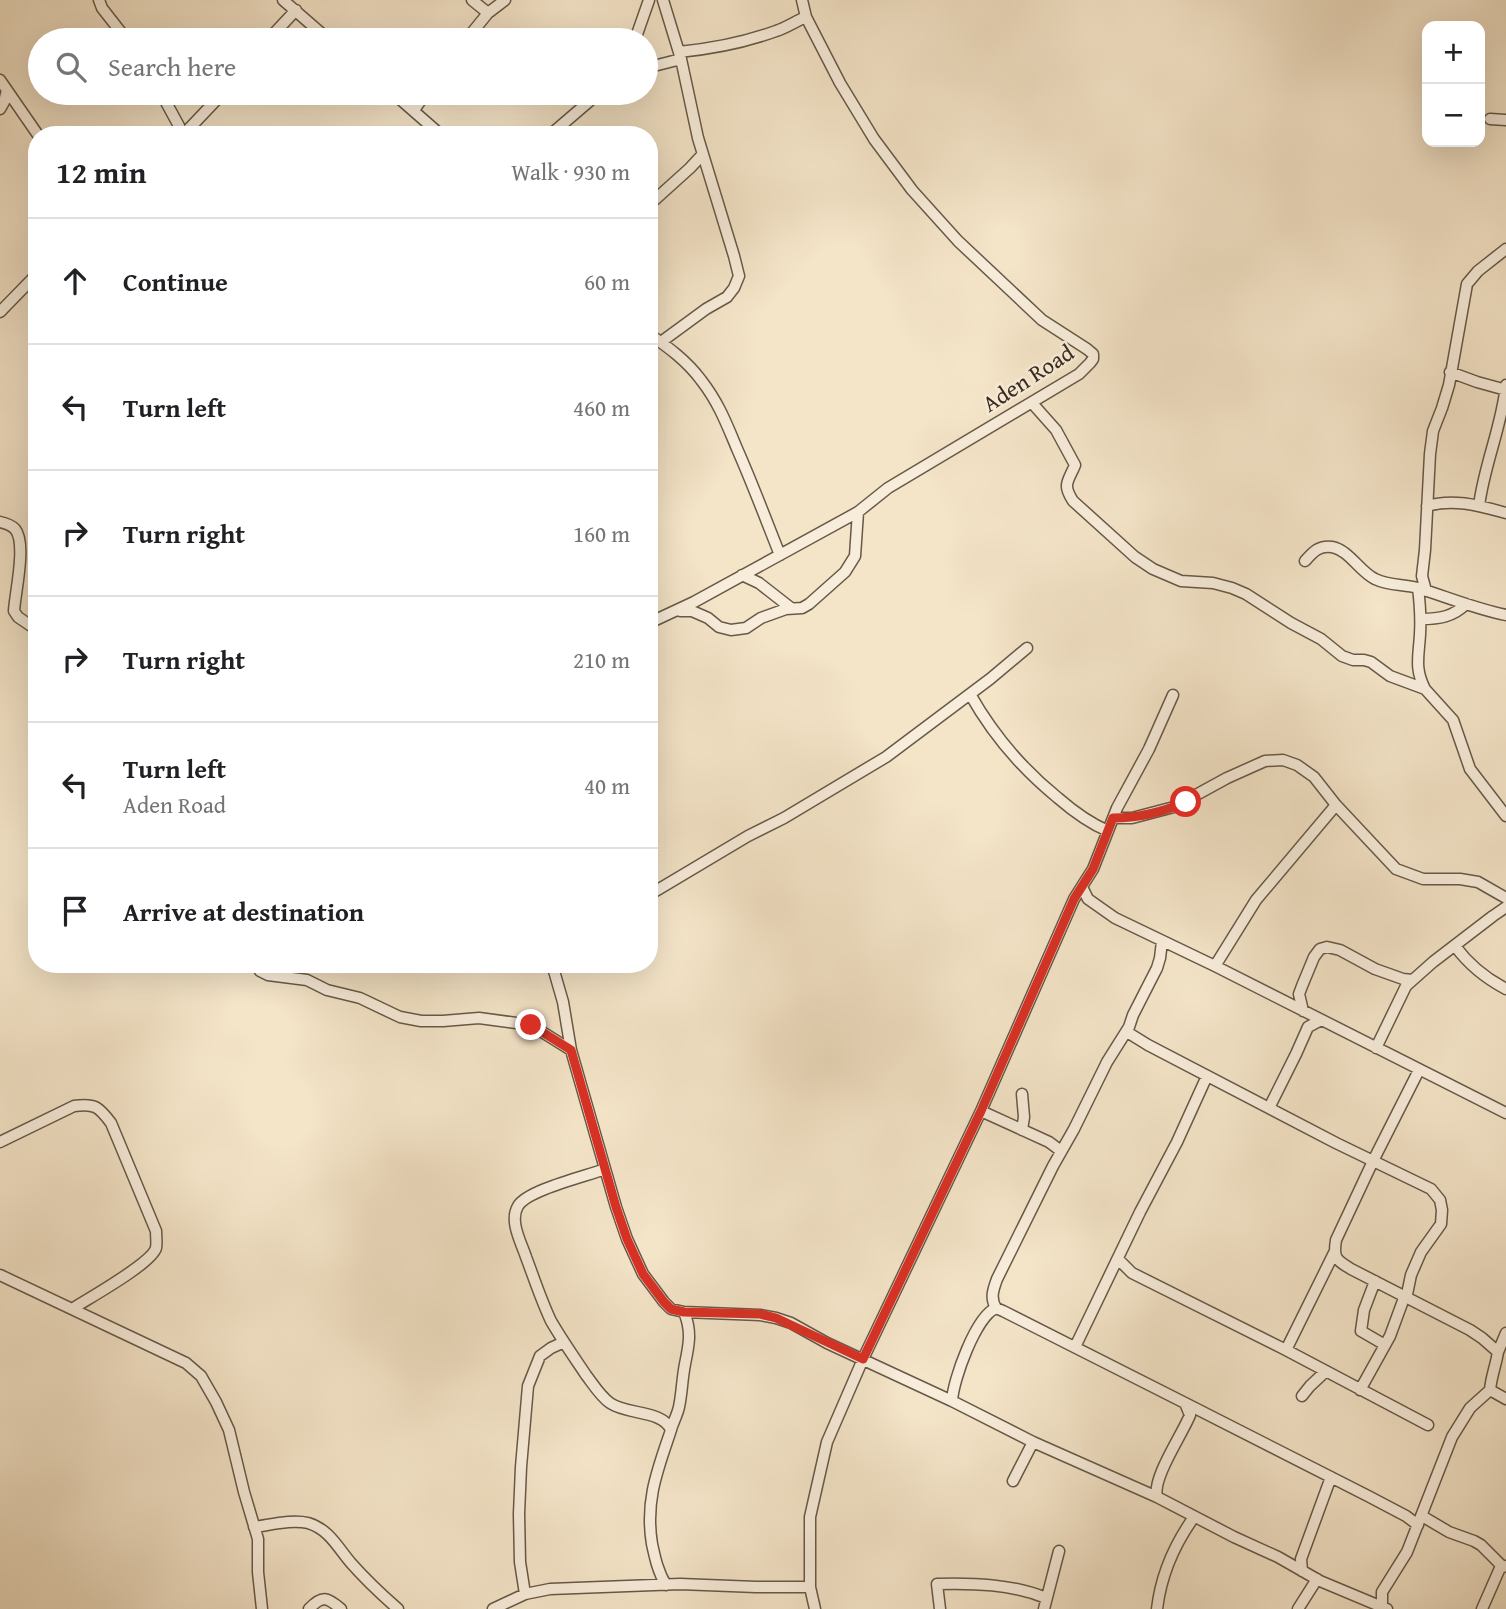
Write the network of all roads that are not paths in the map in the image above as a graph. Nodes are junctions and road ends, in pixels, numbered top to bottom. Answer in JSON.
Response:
{"nodes":[{"id":1,"x":99,"y":0,"type":"edge"},
{"id":2,"x":283,"y":0,"type":"edge"},
{"id":3,"x":472,"y":0,"type":"edge"},
{"id":4,"x":505,"y":0,"type":"edge"},
{"id":5,"x":649,"y":0,"type":"edge"},
{"id":6,"x":663,"y":0,"type":"edge"},
{"id":7,"x":802,"y":0,"type":"edge"},
{"id":8,"x":296,"y":10,"type":"junction"},
{"id":9,"x":488,"y":13,"type":"junction"},
{"id":10,"x":806,"y":17,"type":"junction"},
{"id":11,"x":118,"y":28,"type":"edge"},
{"id":12,"x":279,"y":28,"type":"edge"},
{"id":13,"x":316,"y":28,"type":"edge"},
{"id":14,"x":476,"y":28,"type":"edge"},
{"id":15,"x":639,"y":28,"type":"edge"},
{"id":16,"x":680,"y":56,"type":"junction"},
{"id":17,"x":658,"y":64,"type":"edge"},
{"id":18,"x":4,"y":85,"type":"edge"},
{"id":19,"x":168,"y":105,"type":"edge"},
{"id":20,"x":212,"y":105,"type":"edge"},
{"id":21,"x":408,"y":105,"type":"edge"},
{"id":22,"x":418,"y":105,"type":"edge"},
{"id":23,"x":585,"y":105,"type":"edge"},
{"id":24,"x":0,"y":108,"type":"edge"},
{"id":25,"x":414,"y":110,"type":"junction"},
{"id":26,"x":1490,"y":119,"type":"dead end"},
{"id":27,"x":1506,"y":120,"type":"edge"},
{"id":28,"x":32,"y":126,"type":"edge"},
{"id":29,"x":179,"y":126,"type":"edge"},
{"id":30,"x":192,"y":126,"type":"edge"},
{"id":31,"x":431,"y":126,"type":"edge"},
{"id":32,"x":561,"y":126,"type":"edge"},
{"id":33,"x":703,"y":154,"type":"junction"},
{"id":34,"x":658,"y":197,"type":"edge"},
{"id":35,"x":1506,"y":249,"type":"edge"},
{"id":36,"x":28,"y":283,"type":"edge"},
{"id":37,"x":3,"y":305,"type":"edge"},
{"id":38,"x":658,"y":340,"type":"edge"},
{"id":39,"x":661,"y":342,"type":"junction"},
{"id":40,"x":1450,"y":372,"type":"junction"},
{"id":41,"x":1506,"y":388,"type":"edge"},
{"id":42,"x":1032,"y":403,"type":"junction"},
{"id":43,"x":1427,"y":506,"type":"junction"},
{"id":44,"x":1479,"y":506,"type":"junction"},
{"id":45,"x":858,"y":512,"type":"junction"},
{"id":46,"x":1506,"y":513,"type":"edge"},
{"id":47,"x":0,"y":522,"type":"edge"},
{"id":48,"x":780,"y":555,"type":"junction"},
{"id":49,"x":1305,"y":561,"type":"dead end"},
{"id":50,"x":742,"y":575,"type":"junction"},
{"id":51,"x":1422,"y":590,"type":"junction"},
{"id":52,"x":1466,"y":604,"type":"junction"},
{"id":53,"x":792,"y":608,"type":"junction"},
{"id":54,"x":677,"y":611,"type":"junction"},
{"id":55,"x":1506,"y":615,"type":"edge"},
{"id":56,"x":658,"y":619,"type":"edge"},
{"id":57,"x":1420,"y":619,"type":"junction"},
{"id":58,"x":28,"y":624,"type":"edge"},
{"id":59,"x":1027,"y":648,"type":"dead end"},
{"id":60,"x":1425,"y":689,"type":"junction"},
{"id":61,"x":970,"y":694,"type":"junction"},
{"id":62,"x":1173,"y":695,"type":"dead end"},
{"id":63,"x":1336,"y":805,"type":"junction"},
{"id":64,"x":1506,"y":816,"type":"edge"},
{"id":65,"x":1113,"y":818,"type":"junction"},
{"id":66,"x":1108,"y":831,"type":"junction"},
{"id":67,"x":1082,"y":887,"type":"junction"},
{"id":68,"x":658,"y":890,"type":"edge"},
{"id":69,"x":1506,"y":898,"type":"edge"},
{"id":70,"x":1506,"y":907,"type":"edge"},
{"id":71,"x":1162,"y":941,"type":"junction"},
{"id":72,"x":1454,"y":946,"type":"junction"},
{"id":73,"x":1215,"y":966,"type":"junction"},
{"id":74,"x":264,"y":973,"type":"edge"},
{"id":75,"x":555,"y":973,"type":"edge"},
{"id":76,"x":1412,"y":980,"type":"junction"},
{"id":77,"x":1506,"y":989,"type":"edge"},
{"id":78,"x":1303,"y":1011,"type":"junction"},
{"id":79,"x":1321,"y":1020,"type":"junction"},
{"id":80,"x":1126,"y":1032,"type":"junction"},
{"id":81,"x":1376,"y":1048,"type":"junction"},
{"id":82,"x":571,"y":1050,"type":"junction"},
{"id":83,"x":1419,"y":1070,"type":"junction"},
{"id":84,"x":1207,"y":1076,"type":"junction"},
{"id":85,"x":1022,"y":1094,"type":"dead end"},
{"id":86,"x":1269,"y":1108,"type":"junction"},
{"id":87,"x":981,"y":1111,"type":"junction"},
{"id":88,"x":1506,"y":1113,"type":"edge"},
{"id":89,"x":1022,"y":1129,"type":"junction"},
{"id":90,"x":0,"y":1142,"type":"edge"},
{"id":91,"x":1061,"y":1151,"type":"junction"},
{"id":92,"x":1373,"y":1161,"type":"junction"},
{"id":93,"x":606,"y":1169,"type":"junction"},
{"id":94,"x":1334,"y":1253,"type":"junction"},
{"id":95,"x":1118,"y":1259,"type":"junction"},
{"id":96,"x":0,"y":1275,"type":"edge"},
{"id":97,"x":1375,"y":1281,"type":"junction"},
{"id":98,"x":1405,"y":1298,"type":"junction"},
{"id":99,"x":996,"y":1308,"type":"junction"},
{"id":100,"x":72,"y":1309,"type":"junction"},
{"id":101,"x":684,"y":1312,"type":"junction"},
{"id":102,"x":1506,"y":1333,"type":"edge"},
{"id":103,"x":564,"y":1342,"type":"junction"},
{"id":104,"x":1385,"y":1345,"type":"junction"},
{"id":105,"x":1075,"y":1347,"type":"junction"},
{"id":106,"x":1286,"y":1350,"type":"junction"},
{"id":107,"x":1498,"y":1352,"type":"junction"},
{"id":108,"x":863,"y":1359,"type":"junction"},
{"id":109,"x":1326,"y":1371,"type":"junction"},
{"id":110,"x":1360,"y":1390,"type":"junction"},
{"id":111,"x":1490,"y":1390,"type":"junction"},
{"id":112,"x":1302,"y":1396,"type":"dead end"},
{"id":113,"x":1506,"y":1399,"type":"edge"},
{"id":114,"x":951,"y":1401,"type":"junction"},
{"id":115,"x":1185,"y":1404,"type":"junction"},
{"id":116,"x":1428,"y":1425,"type":"dead end"},
{"id":117,"x":671,"y":1430,"type":"junction"},
{"id":118,"x":1033,"y":1442,"type":"junction"},
{"id":119,"x":1331,"y":1477,"type":"junction"},
{"id":120,"x":1013,"y":1481,"type":"dead end"},
{"id":121,"x":1157,"y":1497,"type":"junction"},
{"id":122,"x":1194,"y":1517,"type":"junction"},
{"id":123,"x":1420,"y":1520,"type":"junction"},
{"id":124,"x":254,"y":1527,"type":"junction"},
{"id":125,"x":1059,"y":1551,"type":"dead end"},
{"id":126,"x":1504,"y":1566,"type":"edge"},
{"id":127,"x":1302,"y":1571,"type":"junction"},
{"id":128,"x":1317,"y":1579,"type":"junction"},
{"id":129,"x":666,"y":1585,"type":"junction"},
{"id":130,"x":810,"y":1587,"type":"junction"},
{"id":131,"x":525,"y":1594,"type":"junction"},
{"id":132,"x":1045,"y":1603,"type":"edge"},
{"id":133,"x":1385,"y":1608,"type":"edge"},
{"id":134,"x":262,"y":1609,"type":"edge"},
{"id":135,"x":309,"y":1609,"type":"edge"},
{"id":136,"x":341,"y":1609,"type":"edge"},
{"id":137,"x":398,"y":1609,"type":"edge"},
{"id":138,"x":493,"y":1609,"type":"edge"},
{"id":139,"x":815,"y":1609,"type":"edge"},
{"id":140,"x":940,"y":1609,"type":"edge"},
{"id":141,"x":1157,"y":1609,"type":"edge"},
{"id":142,"x":1298,"y":1609,"type":"edge"},
{"id":143,"x":1482,"y":1609,"type":"edge"}],
"edges":[{"from":1,"to":11,"type":"street"},
{"from":2,"to":8,"type":"street"},
{"from":3,"to":9,"type":"street"},
{"from":4,"to":9,"type":"street"},
{"from":5,"to":15,"type":"street"},
{"from":6,"to":16,"type":"street"},
{"from":7,"to":10,"type":"street","name":"Aden Road"},
{"from":8,"to":12,"type":"street"},
{"from":8,"to":13,"type":"street"},
{"from":9,"to":14,"type":"street"},
{"from":10,"to":16,"type":"street"},
{"from":10,"to":42,"type":"street","name":"Aden Road"},
{"from":16,"to":17,"type":"street"},
{"from":16,"to":33,"type":"street"},
{"from":18,"to":24,"type":"street"},
{"from":18,"to":28,"type":"street"},
{"from":19,"to":29,"type":"street"},
{"from":20,"to":30,"type":"street"},
{"from":21,"to":25,"type":"street"},
{"from":22,"to":25,"type":"street"},
{"from":23,"to":32,"type":"street"},
{"from":25,"to":31,"type":"street"},
{"from":26,"to":27,"type":"street"},
{"from":33,"to":34,"type":"street"},
{"from":33,"to":39,"type":"street"},
{"from":35,"to":40,"type":"street"},
{"from":36,"to":37,"type":"street"},
{"from":38,"to":39,"type":"street"},
{"from":39,"to":48,"type":"street"},
{"from":40,"to":41,"type":"street"},
{"from":40,"to":43,"type":"street"},
{"from":41,"to":44,"type":"street"},
{"from":42,"to":45,"type":"street","name":"Aden Road"},
{"from":42,"to":60,"type":"street"},
{"from":43,"to":44,"type":"street"},
{"from":43,"to":51,"type":"street"},
{"from":44,"to":46,"type":"street"},
{"from":45,"to":48,"type":"street","name":"Aden Road"},
{"from":45,"to":53,"type":"street"},
{"from":47,"to":58,"type":"street"},
{"from":48,"to":50,"type":"street","name":"Aden Road"},
{"from":49,"to":51,"type":"street"},
{"from":50,"to":53,"type":"street"},
{"from":50,"to":54,"type":"street","name":"Aden Road"},
{"from":51,"to":52,"type":"street"},
{"from":51,"to":57,"type":"street"},
{"from":52,"to":55,"type":"street"},
{"from":52,"to":57,"type":"street"},
{"from":53,"to":54,"type":"street"},
{"from":54,"to":56,"type":"street","name":"Aden Road"},
{"from":57,"to":60,"type":"street"},
{"from":59,"to":61,"type":"street"},
{"from":60,"to":64,"type":"street"},
{"from":61,"to":66,"type":"street"},
{"from":61,"to":68,"type":"street"},
{"from":62,"to":65,"type":"street"},
{"from":63,"to":65,"type":"street"},
{"from":63,"to":69,"type":"street"},
{"from":63,"to":73,"type":"street"},
{"from":65,"to":66,"type":"street"},
{"from":66,"to":67,"type":"street"},
{"from":67,"to":71,"type":"street"},
{"from":67,"to":87,"type":"street"},
{"from":70,"to":72,"type":"street"},
{"from":71,"to":73,"type":"street"},
{"from":71,"to":80,"type":"street"},
{"from":72,"to":76,"type":"street"},
{"from":72,"to":77,"type":"street"},
{"from":73,"to":78,"type":"street"},
{"from":74,"to":82,"type":"street"},
{"from":75,"to":82,"type":"street"},
{"from":76,"to":78,"type":"street"},
{"from":76,"to":81,"type":"street"},
{"from":78,"to":79,"type":"street"},
{"from":79,"to":81,"type":"street"},
{"from":79,"to":86,"type":"street"},
{"from":80,"to":84,"type":"street"},
{"from":80,"to":91,"type":"street"},
{"from":81,"to":83,"type":"street"},
{"from":82,"to":93,"type":"street"},
{"from":83,"to":88,"type":"street"},
{"from":83,"to":92,"type":"street"},
{"from":84,"to":86,"type":"street"},
{"from":84,"to":95,"type":"street"},
{"from":85,"to":89,"type":"street"},
{"from":86,"to":92,"type":"street"},
{"from":87,"to":89,"type":"street"},
{"from":87,"to":108,"type":"street"},
{"from":89,"to":91,"type":"street"},
{"from":90,"to":100,"type":"street"},
{"from":91,"to":99,"type":"street"},
{"from":92,"to":94,"type":"street"},
{"from":92,"to":98,"type":"street"},
{"from":93,"to":101,"type":"street"},
{"from":93,"to":103,"type":"street"},
{"from":94,"to":97,"type":"street"},
{"from":94,"to":106,"type":"street"},
{"from":95,"to":105,"type":"street"},
{"from":95,"to":106,"type":"street"},
{"from":96,"to":100,"type":"street"},
{"from":97,"to":98,"type":"street"},
{"from":97,"to":104,"type":"street"},
{"from":98,"to":104,"type":"street"},
{"from":98,"to":107,"type":"street"},
{"from":99,"to":105,"type":"street"},
{"from":99,"to":114,"type":"street"},
{"from":100,"to":124,"type":"street"},
{"from":101,"to":108,"type":"street"},
{"from":101,"to":117,"type":"street"},
{"from":102,"to":107,"type":"street"},
{"from":103,"to":117,"type":"street"},
{"from":103,"to":131,"type":"street"},
{"from":104,"to":110,"type":"street"},
{"from":105,"to":115,"type":"street"},
{"from":106,"to":109,"type":"street"},
{"from":107,"to":111,"type":"street"},
{"from":108,"to":114,"type":"street"},
{"from":108,"to":130,"type":"street"},
{"from":109,"to":110,"type":"street"},
{"from":109,"to":112,"type":"street"},
{"from":110,"to":116,"type":"street"},
{"from":111,"to":113,"type":"street"},
{"from":111,"to":123,"type":"street"},
{"from":114,"to":118,"type":"street"},
{"from":115,"to":119,"type":"street"},
{"from":115,"to":121,"type":"street"},
{"from":117,"to":129,"type":"street"},
{"from":118,"to":120,"type":"street"},
{"from":118,"to":121,"type":"street"},
{"from":119,"to":123,"type":"street"},
{"from":119,"to":127,"type":"street"},
{"from":121,"to":122,"type":"street"},
{"from":122,"to":127,"type":"street"},
{"from":122,"to":141,"type":"street"},
{"from":123,"to":126,"type":"street"},
{"from":123,"to":133,"type":"street"},
{"from":124,"to":134,"type":"street"},
{"from":124,"to":137,"type":"street"},
{"from":125,"to":132,"type":"street"},
{"from":126,"to":143,"type":"street"},
{"from":127,"to":128,"type":"street"},
{"from":128,"to":133,"type":"street"},
{"from":128,"to":142,"type":"street"},
{"from":129,"to":130,"type":"street"},
{"from":129,"to":131,"type":"street"},
{"from":130,"to":139,"type":"street"},
{"from":131,"to":138,"type":"street"},
{"from":132,"to":140,"type":"street"},
{"from":135,"to":136,"type":"street"}]}
